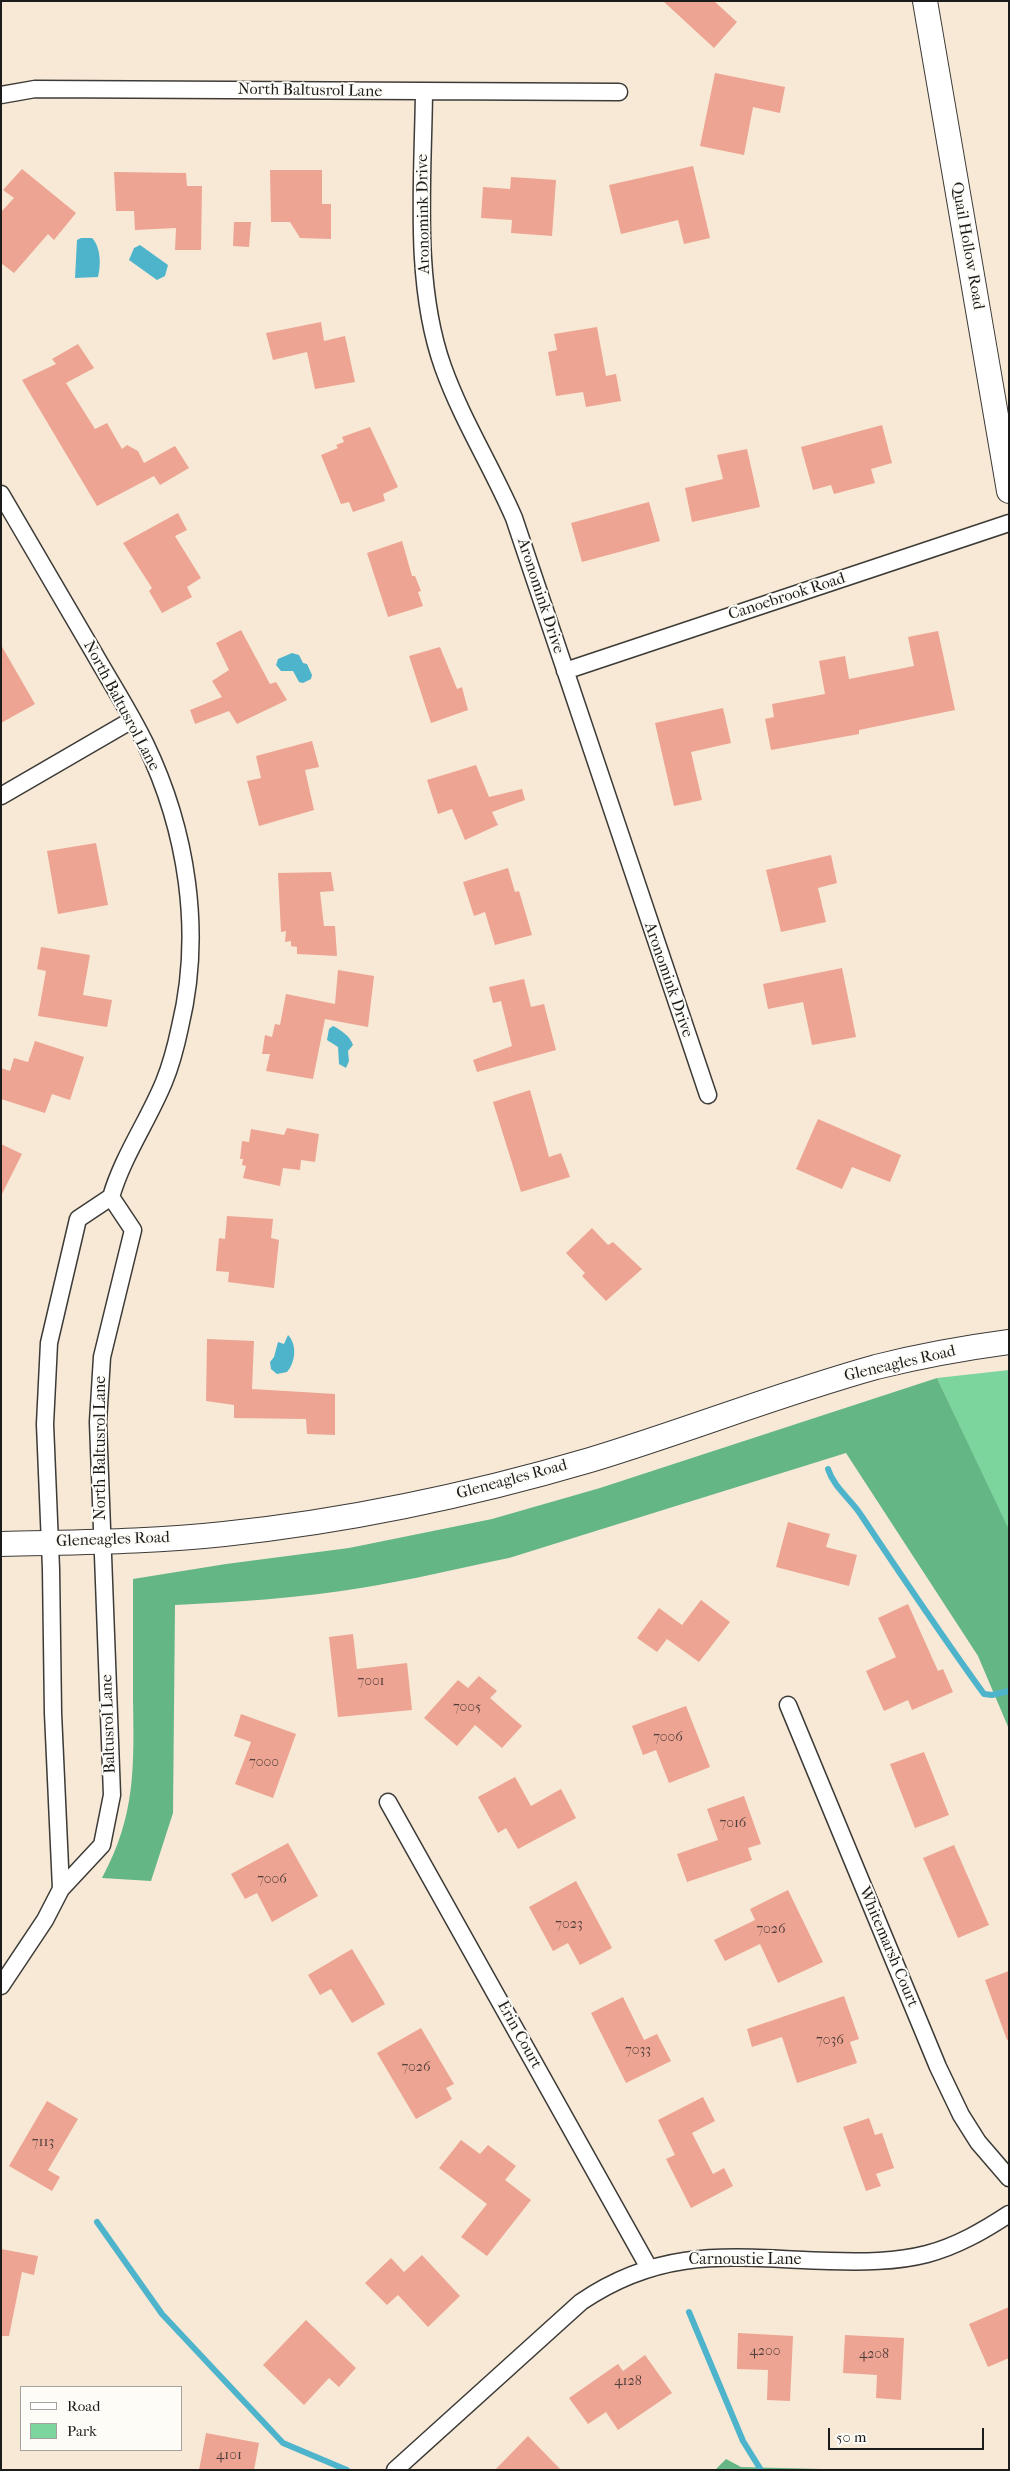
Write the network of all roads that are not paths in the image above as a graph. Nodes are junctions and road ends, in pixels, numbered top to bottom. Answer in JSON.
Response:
{"nodes":[{"id":1,"x":925,"y":1,"type":"edge"},
{"id":2,"x":424,"y":92,"type":"junction"},
{"id":3,"x":619,"y":92,"type":"dead end"},
{"id":4,"x":1,"y":95,"type":"edge"},
{"id":5,"x":1009,"y":491,"type":"edge"},
{"id":6,"x":1,"y":494,"type":"edge"},
{"id":7,"x":1009,"y":523,"type":"edge"},
{"id":8,"x":565,"y":671,"type":"junction"},
{"id":9,"x":132,"y":720,"type":"junction"},
{"id":10,"x":1,"y":796,"type":"edge"},
{"id":11,"x":708,"y":1095,"type":"dead end"},
{"id":12,"x":111,"y":1197,"type":"junction"},
{"id":13,"x":1009,"y":1342,"type":"edge"},
{"id":14,"x":102,"y":1542,"type":"junction"},
{"id":15,"x":50,"y":1543,"type":"junction"},
{"id":16,"x":1,"y":1544,"type":"edge"},
{"id":17,"x":788,"y":1705,"type":"dead end"},
{"id":18,"x":388,"y":1802,"type":"dead end"},
{"id":19,"x":62,"y":1889,"type":"junction"},
{"id":20,"x":6,"y":1967,"type":"edge"},
{"id":21,"x":1,"y":1986,"type":"edge"},
{"id":22,"x":1009,"y":2178,"type":"edge"},
{"id":23,"x":1009,"y":2214,"type":"edge"},
{"id":24,"x":648,"y":2268,"type":"junction"},
{"id":25,"x":395,"y":2470,"type":"edge"}],
"edges":[{"from":1,"to":5,"type":"street","name":"Quail Hollow Road"},
{"from":2,"to":3,"type":"street","name":"North Baltusrol Lane"},
{"from":2,"to":4,"type":"street","name":"North Baltusrol Lane"},
{"from":2,"to":8,"type":"street","name":"Aronomink Drive"},
{"from":6,"to":9,"type":"street","name":"North Baltusrol Lane"},
{"from":7,"to":8,"type":"street","name":"Canoebrook Road"},
{"from":8,"to":11,"type":"street","name":"Aronomink Drive"},
{"from":9,"to":10,"type":"street"},
{"from":9,"to":12,"type":"street","name":"North Baltusrol Lane"},
{"from":12,"to":14,"type":"street","name":"North Baltusrol Lane"},
{"from":12,"to":15,"type":"street"},
{"from":13,"to":14,"type":"street","name":"Gleneagles Road"},
{"from":14,"to":15,"type":"street","name":"Gleneagles Road"},
{"from":14,"to":19,"type":"street","name":"Baltusrol Lane"},
{"from":15,"to":16,"type":"street","name":"Gleneagles Road"},
{"from":15,"to":19,"type":"street"},
{"from":17,"to":22,"type":"street","name":"Whitemarsh Court"},
{"from":18,"to":24,"type":"street","name":"Erin Court"},
{"from":19,"to":20,"type":"street","name":"Baltusrol Lane"},
{"from":20,"to":21,"type":"street","name":"Baltusrol Lane"},
{"from":23,"to":24,"type":"street","name":"Carnoustie Lane"},
{"from":24,"to":25,"type":"street","name":"Carnoustie Lane"}]}
